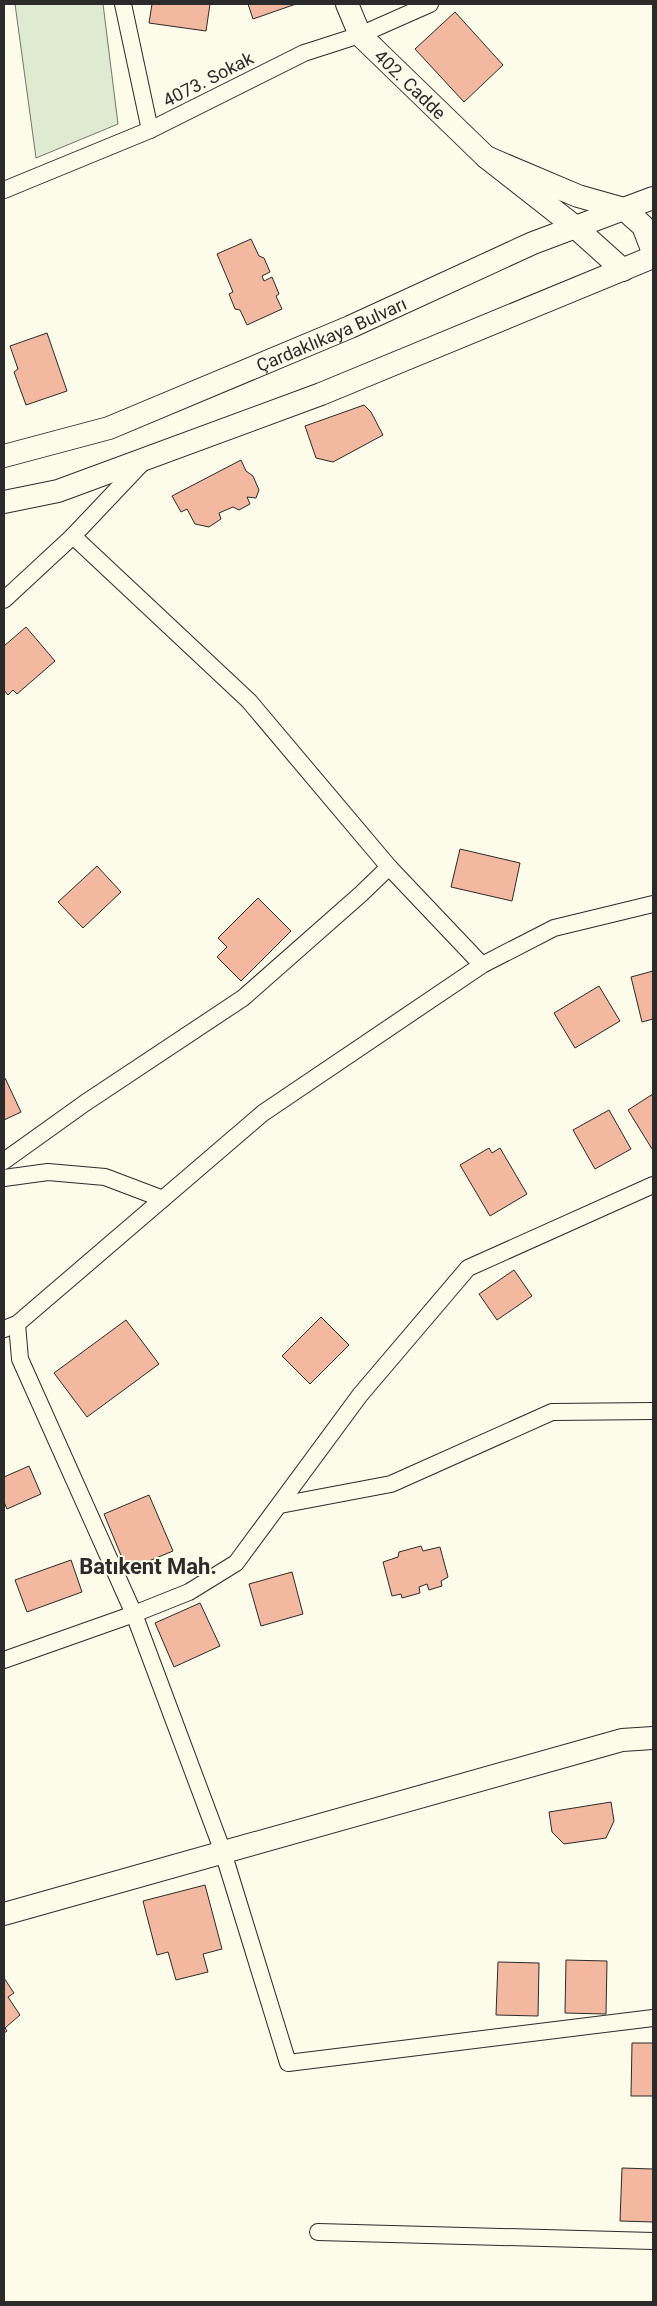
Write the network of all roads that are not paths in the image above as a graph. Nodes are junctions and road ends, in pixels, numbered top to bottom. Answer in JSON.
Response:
{"nodes":[{"id":1,"x":123,"y":4,"type":"edge"},
{"id":2,"x":347,"y":4,"type":"edge"},
{"id":3,"x":430,"y":4,"type":"edge"},
{"id":4,"x":360,"y":35,"type":"junction"},
{"id":5,"x":150,"y":130,"type":"junction"},
{"id":6,"x":486,"y":157,"type":"junction"},
{"id":7,"x":4,"y":190,"type":"edge"},
{"id":8,"x":653,"y":198,"type":"edge"},
{"id":9,"x":624,"y":209,"type":"junction"},
{"id":10,"x":574,"y":226,"type":"junction"},
{"id":11,"x":653,"y":252,"type":"edge"},
{"id":12,"x":653,"y":257,"type":"edge"},
{"id":13,"x":622,"y":270,"type":"junction"},
{"id":14,"x":4,"y":456,"type":"edge"},
{"id":15,"x":146,"y":458,"type":"junction"},
{"id":16,"x":4,"y":502,"type":"edge"},
{"id":17,"x":73,"y":536,"type":"junction"},
{"id":18,"x":4,"y":600,"type":"edge"},
{"id":19,"x":389,"y":867,"type":"junction"},
{"id":20,"x":653,"y":904,"type":"edge"},
{"id":21,"x":482,"y":965,"type":"junction"},
{"id":22,"x":4,"y":1161,"type":"edge"},
{"id":23,"x":4,"y":1178,"type":"edge"},
{"id":24,"x":653,"y":1185,"type":"edge"},
{"id":25,"x":163,"y":1198,"type":"junction"},
{"id":26,"x":10,"y":1326,"type":"edge"},
{"id":27,"x":653,"y":1411,"type":"edge"},
{"id":28,"x":280,"y":1505,"type":"junction"},
{"id":29,"x":134,"y":1614,"type":"junction"},
{"id":30,"x":4,"y":1660,"type":"edge"},
{"id":31,"x":653,"y":1738,"type":"edge"},
{"id":32,"x":223,"y":1852,"type":"junction"},
{"id":33,"x":4,"y":1914,"type":"edge"},
{"id":34,"x":653,"y":2018,"type":"edge"},
{"id":35,"x":318,"y":2232,"type":"dead end"},
{"id":36,"x":653,"y":2242,"type":"edge"}],
"edges":[{"from":1,"to":5,"type":"street"},
{"from":2,"to":4,"type":"main road","name":"402. Cadde"},
{"from":3,"to":4,"type":"street","name":"4073. Sokak"},
{"from":4,"to":5,"type":"street","name":"4073. Sokak"},
{"from":4,"to":6,"type":"main road","name":"402. Cadde"},
{"from":5,"to":7,"type":"street","name":"4073. Sokak"},
{"from":6,"to":9,"type":"main road"},
{"from":6,"to":10,"type":"main road","name":"402. Cadde"},
{"from":8,"to":9,"type":"main road","name":"Çardaklıkaya Bulvarı"},
{"from":9,"to":10,"type":"main road","name":"Çardaklıkaya Bulvarı"},
{"from":9,"to":11,"type":"main road"},
{"from":10,"to":13,"type":"main road","name":"402. Cadde"},
{"from":10,"to":14,"type":"main road","name":"Çardaklıkaya Bulvarı"},
{"from":12,"to":13,"type":"main road"},
{"from":13,"to":15,"type":"main road"},
{"from":15,"to":16,"type":"main road"},
{"from":15,"to":17,"type":"street"},
{"from":17,"to":18,"type":"street"},
{"from":17,"to":19,"type":"street"},
{"from":19,"to":21,"type":"street"},
{"from":19,"to":22,"type":"street"},
{"from":20,"to":21,"type":"street"},
{"from":21,"to":25,"type":"street"},
{"from":23,"to":25,"type":"street"},
{"from":24,"to":28,"type":"street"},
{"from":25,"to":26,"type":"street"},
{"from":26,"to":29,"type":"street"},
{"from":27,"to":28,"type":"street"},
{"from":28,"to":29,"type":"street"},
{"from":29,"to":30,"type":"street"},
{"from":29,"to":32,"type":"street"},
{"from":31,"to":32,"type":"main road"},
{"from":32,"to":33,"type":"main road"},
{"from":32,"to":34,"type":"street"},
{"from":35,"to":36,"type":"street"}]}
